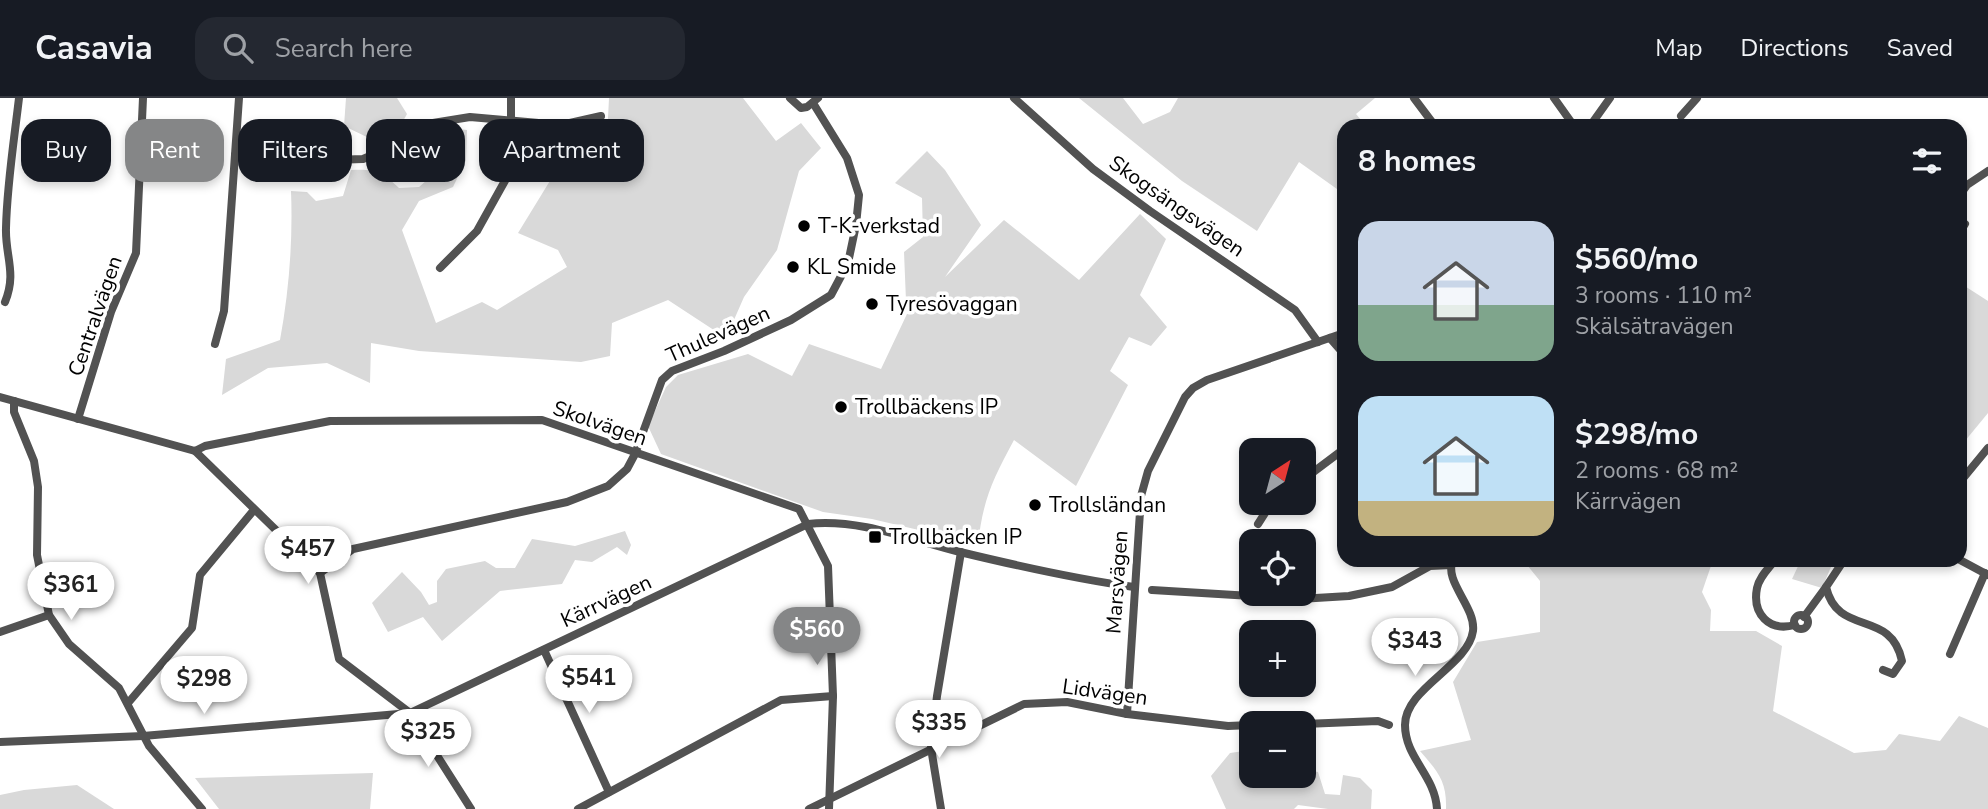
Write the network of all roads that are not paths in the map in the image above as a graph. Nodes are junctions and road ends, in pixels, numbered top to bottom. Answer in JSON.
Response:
{"nodes":[{"id":1,"x":19,"y":98,"type":"edge"},
{"id":2,"x":143,"y":98,"type":"edge"},
{"id":3,"x":239,"y":98,"type":"edge"},
{"id":4,"x":511,"y":98,"type":"edge"},
{"id":5,"x":790,"y":98,"type":"edge"},
{"id":6,"x":1014,"y":98,"type":"edge"},
{"id":7,"x":1414,"y":98,"type":"edge"},
{"id":8,"x":1554,"y":98,"type":"edge"},
{"id":9,"x":1610,"y":98,"type":"edge"},
{"id":10,"x":1697,"y":98,"type":"edge"},
{"id":11,"x":816,"y":101,"type":"edge"},
{"id":12,"x":601,"y":116,"type":"dead end"},
{"id":13,"x":1681,"y":116,"type":"dead end"},
{"id":14,"x":490,"y":119,"type":"edge"},
{"id":15,"x":511,"y":119,"type":"edge"},
{"id":16,"x":588,"y":119,"type":"edge"},
{"id":17,"x":1429,"y":119,"type":"edge"},
{"id":18,"x":1569,"y":119,"type":"edge"},
{"id":19,"x":1595,"y":119,"type":"edge"},
{"id":20,"x":235,"y":155,"type":"junction"},
{"id":21,"x":1988,"y":171,"type":"edge"},
{"id":22,"x":504,"y":182,"type":"edge"},
{"id":23,"x":1967,"y":185,"type":"edge"},
{"id":24,"x":440,"y":268,"type":"dead end"},
{"id":25,"x":5,"y":302,"type":"dead end"},
{"id":26,"x":1337,"y":336,"type":"edge"},
{"id":27,"x":1330,"y":338,"type":"junction"},
{"id":28,"x":1318,"y":342,"type":"junction"},
{"id":29,"x":215,"y":344,"type":"dead end"},
{"id":30,"x":1337,"y":346,"type":"edge"},
{"id":31,"x":0,"y":397,"type":"edge"},
{"id":32,"x":14,"y":401,"type":"junction"},
{"id":33,"x":78,"y":419,"type":"junction"},
{"id":34,"x":1988,"y":448,"type":"edge"},
{"id":35,"x":195,"y":451,"type":"junction"},
{"id":36,"x":635,"y":454,"type":"junction"},
{"id":37,"x":1337,"y":454,"type":"edge"},
{"id":38,"x":1316,"y":470,"type":"edge"},
{"id":39,"x":1967,"y":474,"type":"edge"},
{"id":40,"x":253,"y":511,"type":"junction"},
{"id":41,"x":1264,"y":515,"type":"edge"},
{"id":42,"x":808,"y":524,"type":"junction"},
{"id":43,"x":1258,"y":524,"type":"dead end"},
{"id":44,"x":961,"y":552,"type":"junction"},
{"id":45,"x":1967,"y":564,"type":"edge"},
{"id":46,"x":1428,"y":567,"type":"edge"},
{"id":47,"x":1453,"y":567,"type":"edge"},
{"id":48,"x":1770,"y":567,"type":"edge"},
{"id":49,"x":1839,"y":567,"type":"edge"},
{"id":50,"x":320,"y":573,"type":"junction"},
{"id":51,"x":1987,"y":574,"type":"edge"},
{"id":52,"x":1134,"y":587,"type":"junction"},
{"id":53,"x":1826,"y":587,"type":"junction"},
{"id":54,"x":1152,"y":590,"type":"dead end"},
{"id":55,"x":49,"y":615,"type":"junction"},
{"id":56,"x":0,"y":632,"type":"edge"},
{"id":57,"x":544,"y":650,"type":"junction"},
{"id":58,"x":1950,"y":654,"type":"dead end"},
{"id":59,"x":1883,"y":670,"type":"dead end"},
{"id":60,"x":833,"y":696,"type":"junction"},
{"id":61,"x":128,"y":702,"type":"junction"},
{"id":62,"x":410,"y":713,"type":"junction"},
{"id":63,"x":1127,"y":714,"type":"junction"},
{"id":64,"x":1316,"y":724,"type":"edge"},
{"id":65,"x":1389,"y":725,"type":"dead end"},
{"id":66,"x":1239,"y":726,"type":"edge"},
{"id":67,"x":143,"y":736,"type":"junction"},
{"id":68,"x":0,"y":741,"type":"edge"},
{"id":69,"x":931,"y":748,"type":"junction"},
{"id":70,"x":609,"y":792,"type":"junction"},
{"id":71,"x":830,"y":799,"type":"junction"},
{"id":72,"x":202,"y":809,"type":"edge"},
{"id":73,"x":471,"y":809,"type":"edge"},
{"id":74,"x":578,"y":809,"type":"edge"},
{"id":75,"x":809,"y":809,"type":"edge"},
{"id":76,"x":830,"y":809,"type":"edge"},
{"id":77,"x":941,"y":809,"type":"edge"},
{"id":78,"x":1437,"y":809,"type":"edge"}],
"edges":[{"from":1,"to":25,"type":"street"},
{"from":2,"to":33,"type":"street","name":"Centralvägen"},
{"from":3,"to":20,"type":"street"},
{"from":4,"to":15,"type":"street"},
{"from":5,"to":11,"type":"street"},
{"from":6,"to":28,"type":"street","name":"Skogsängsvägen"},
{"from":7,"to":17,"type":"street"},
{"from":8,"to":18,"type":"street"},
{"from":9,"to":19,"type":"street"},
{"from":10,"to":13,"type":"street"},
{"from":11,"to":36,"type":"street","name":"Thulevägen"},
{"from":12,"to":16,"type":"street"},
{"from":14,"to":20,"type":"street"},
{"from":20,"to":29,"type":"street"},
{"from":21,"to":23,"type":"street"},
{"from":22,"to":24,"type":"street"},
{"from":26,"to":27,"type":"street","name":"Marsvägen"},
{"from":27,"to":28,"type":"street","name":"Marsvägen"},
{"from":27,"to":30,"type":"street"},
{"from":28,"to":52,"type":"street","name":"Marsvägen"},
{"from":31,"to":32,"type":"street"},
{"from":32,"to":33,"type":"street"},
{"from":32,"to":55,"type":"street"},
{"from":33,"to":35,"type":"street"},
{"from":34,"to":39,"type":"street"},
{"from":35,"to":36,"type":"street","name":"Skolvägen"},
{"from":35,"to":40,"type":"street"},
{"from":36,"to":42,"type":"street","name":"Skolvägen"},
{"from":36,"to":50,"type":"street","name":"Thulevägen"},
{"from":37,"to":38,"type":"street"},
{"from":40,"to":50,"type":"street"},
{"from":40,"to":61,"type":"street"},
{"from":41,"to":43,"type":"street"},
{"from":42,"to":44,"type":"street"},
{"from":42,"to":57,"type":"street","name":"Kärrvägen"},
{"from":42,"to":60,"type":"street"},
{"from":44,"to":52,"type":"street"},
{"from":44,"to":69,"type":"street"},
{"from":45,"to":51,"type":"street"},
{"from":46,"to":54,"type":"street"},
{"from":47,"to":78,"type":"street"},
{"from":48,"to":53,"type":"street"},
{"from":49,"to":53,"type":"street"},
{"from":50,"to":62,"type":"street"},
{"from":51,"to":58,"type":"street"},
{"from":52,"to":63,"type":"street","name":"Marsvägen"},
{"from":53,"to":59,"type":"street"},
{"from":55,"to":56,"type":"street"},
{"from":55,"to":61,"type":"street"},
{"from":57,"to":62,"type":"street","name":"Kärrvägen"},
{"from":57,"to":70,"type":"street"},
{"from":60,"to":70,"type":"street"},
{"from":60,"to":71,"type":"street"},
{"from":61,"to":67,"type":"street"},
{"from":62,"to":67,"type":"street","name":"Kärrvägen"},
{"from":62,"to":73,"type":"street"},
{"from":63,"to":66,"type":"street","name":"Lidvägen"},
{"from":63,"to":69,"type":"street","name":"Lidvägen"},
{"from":64,"to":65,"type":"street"},
{"from":67,"to":68,"type":"street","name":"Kärrvägen"},
{"from":67,"to":72,"type":"street"},
{"from":69,"to":71,"type":"street","name":"Lidvägen"},
{"from":69,"to":77,"type":"street"},
{"from":70,"to":74,"type":"street"},
{"from":71,"to":75,"type":"street","name":"Lidvägen"},
{"from":71,"to":76,"type":"street"}]}
